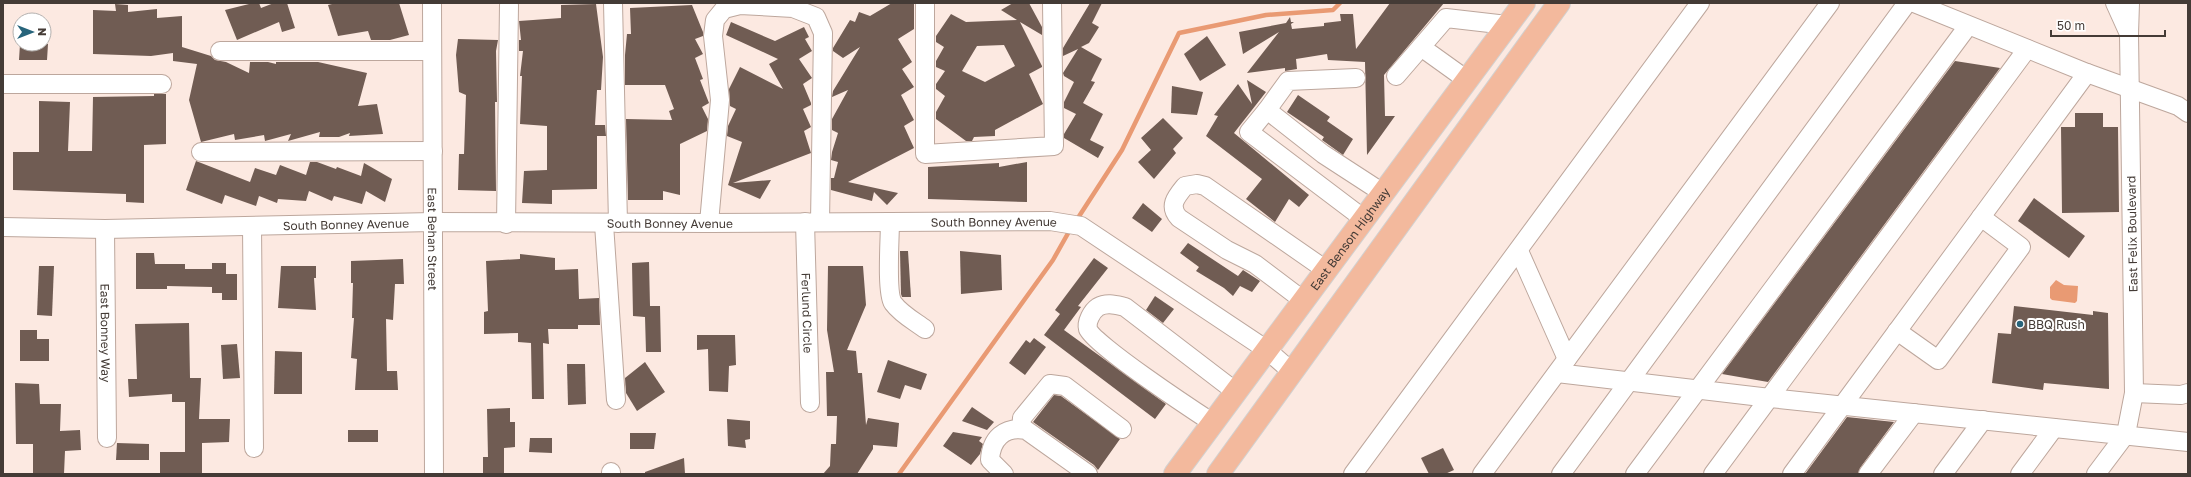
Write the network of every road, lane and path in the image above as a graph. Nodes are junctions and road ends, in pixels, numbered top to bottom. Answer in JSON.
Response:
{"nodes":[{"id":1,"x":432,"y":3,"type":"edge"},
{"id":2,"x":613,"y":3,"type":"edge"},
{"id":3,"x":925,"y":3,"type":"edge"},
{"id":4,"x":1052,"y":3,"type":"edge"},
{"id":5,"x":1524,"y":3,"type":"edge"},
{"id":6,"x":1559,"y":3,"type":"edge"},
{"id":7,"x":1700,"y":3,"type":"edge"},
{"id":8,"x":1830,"y":3,"type":"edge"},
{"id":9,"x":1907,"y":3,"type":"edge"},
{"id":10,"x":1914,"y":3,"type":"edge"},
{"id":11,"x":2115,"y":3,"type":"edge"},
{"id":12,"x":2130,"y":3,"type":"edge"},
{"id":13,"x":508,"y":5,"type":"dead end"},
{"id":14,"x":1507,"y":25,"type":"junction"},
{"id":15,"x":1968,"y":26,"type":"junction"},
{"id":16,"x":2129,"y":34,"type":"junction"},
{"id":17,"x":1421,"y":47,"type":"junction"},
{"id":18,"x":2027,"y":49,"type":"junction"},
{"id":19,"x":220,"y":51,"type":"dead end"},
{"id":20,"x":432,"y":51,"type":"junction"},
{"id":21,"x":2087,"y":73,"type":"junction"},
{"id":22,"x":1396,"y":76,"type":"dead end"},
{"id":23,"x":1356,"y":78,"type":"dead end"},
{"id":24,"x":1467,"y":80,"type":"junction"},
{"id":25,"x":3,"y":84,"type":"edge"},
{"id":26,"x":162,"y":84,"type":"dead end"},
{"id":27,"x":2131,"y":89,"type":"junction"},
{"id":28,"x":1267,"y":110,"type":"junction"},
{"id":29,"x":2188,"y":113,"type":"edge"},
{"id":30,"x":433,"y":151,"type":"junction"},
{"id":31,"x":201,"y":152,"type":"dead end"},
{"id":32,"x":1383,"y":193,"type":"junction"},
{"id":33,"x":1981,"y":217,"type":"junction"},
{"id":34,"x":1364,"y":219,"type":"junction"},
{"id":35,"x":433,"y":222,"type":"junction"},
{"id":36,"x":813,"y":222,"type":"junction"},
{"id":37,"x":890,"y":222,"type":"junction"},
{"id":38,"x":611,"y":223,"type":"junction"},
{"id":39,"x":709,"y":223,"type":"junction"},
{"id":40,"x":506,"y":224,"type":"junction"},
{"id":41,"x":252,"y":226,"type":"junction"},
{"id":42,"x":3,"y":227,"type":"edge"},
{"id":43,"x":105,"y":229,"type":"junction"},
{"id":44,"x":1519,"y":251,"type":"junction"},
{"id":45,"x":1326,"y":270,"type":"junction"},
{"id":46,"x":1304,"y":301,"type":"junction"},
{"id":47,"x":925,"y":329,"type":"dead end"},
{"id":48,"x":1897,"y":330,"type":"junction"},
{"id":49,"x":1267,"y":350,"type":"junction"},
{"id":50,"x":1562,"y":366,"type":"junction"},
{"id":51,"x":1292,"y":371,"type":"junction"},
{"id":52,"x":1630,"y":381,"type":"junction"},
{"id":53,"x":1699,"y":389,"type":"junction"},
{"id":54,"x":1236,"y":392,"type":"junction"},
{"id":55,"x":2134,"y":393,"type":"junction"},
{"id":56,"x":2188,"y":393,"type":"edge"},
{"id":57,"x":1770,"y":398,"type":"junction"},
{"id":58,"x":616,"y":400,"type":"dead end"},
{"id":59,"x":810,"y":404,"type":"dead end"},
{"id":60,"x":1842,"y":405,"type":"junction"},
{"id":61,"x":1914,"y":412,"type":"junction"},
{"id":62,"x":1983,"y":420,"type":"junction"},
{"id":63,"x":1213,"y":423,"type":"junction"},
{"id":64,"x":1122,"y":428,"type":"dead end"},
{"id":65,"x":2054,"y":428,"type":"junction"},
{"id":66,"x":1021,"y":429,"type":"junction"},
{"id":67,"x":2126,"y":434,"type":"junction"},
{"id":68,"x":107,"y":438,"type":"dead end"},
{"id":69,"x":2188,"y":442,"type":"edge"},
{"id":70,"x":254,"y":448,"type":"dead end"},
{"id":71,"x":434,"y":474,"type":"edge"},
{"id":72,"x":1004,"y":474,"type":"edge"},
{"id":73,"x":1088,"y":474,"type":"edge"},
{"id":74,"x":1175,"y":474,"type":"edge"},
{"id":75,"x":1218,"y":474,"type":"edge"},
{"id":76,"x":1353,"y":474,"type":"edge"},
{"id":77,"x":1482,"y":474,"type":"edge"},
{"id":78,"x":1561,"y":474,"type":"edge"},
{"id":79,"x":1635,"y":474,"type":"edge"},
{"id":80,"x":1713,"y":474,"type":"edge"},
{"id":81,"x":1792,"y":474,"type":"edge"},
{"id":82,"x":1868,"y":474,"type":"edge"},
{"id":83,"x":1943,"y":474,"type":"edge"},
{"id":84,"x":2020,"y":474,"type":"edge"},
{"id":85,"x":2096,"y":474,"type":"edge"}],
"edges":[{"from":1,"to":20,"type":"street","name":"East Behan Street"},
{"from":2,"to":38,"type":"street"},
{"from":3,"to":4,"type":"street"},
{"from":5,"to":14,"type":"main road","name":"East Benson Highway"},
{"from":6,"to":51,"type":"main road"},
{"from":7,"to":44,"type":"street"},
{"from":8,"to":50,"type":"street"},
{"from":9,"to":52,"type":"street"},
{"from":10,"to":15,"type":"street"},
{"from":11,"to":16,"type":"street","name":"East Felix Boulevard"},
{"from":12,"to":16,"type":"street","name":"East Felix Boulevard"},
{"from":13,"to":40,"type":"street"},
{"from":14,"to":17,"type":"street"},
{"from":14,"to":24,"type":"main road","name":"East Benson Highway"},
{"from":15,"to":18,"type":"street"},
{"from":15,"to":53,"type":"street"},
{"from":16,"to":27,"type":"street","name":"East Felix Boulevard"},
{"from":17,"to":22,"type":"street"},
{"from":17,"to":24,"type":"street"},
{"from":18,"to":21,"type":"street"},
{"from":18,"to":57,"type":"street"},
{"from":19,"to":20,"type":"street"},
{"from":20,"to":30,"type":"street","name":"East Behan Street"},
{"from":21,"to":27,"type":"street"},
{"from":21,"to":33,"type":"street"},
{"from":23,"to":28,"type":"street"},
{"from":24,"to":32,"type":"main road","name":"East Benson Highway"},
{"from":25,"to":26,"type":"street"},
{"from":27,"to":29,"type":"street"},
{"from":27,"to":55,"type":"street","name":"East Felix Boulevard"},
{"from":28,"to":32,"type":"street"},
{"from":28,"to":34,"type":"street"},
{"from":30,"to":31,"type":"street"},
{"from":30,"to":35,"type":"street","name":"East Behan Street"},
{"from":32,"to":34,"type":"main road","name":"East Benson Highway"},
{"from":33,"to":48,"type":"street"},
{"from":33,"to":48,"type":"street"},
{"from":34,"to":45,"type":"main road","name":"East Benson Highway"},
{"from":35,"to":40,"type":"street","name":"South Bonney Avenue"},
{"from":35,"to":41,"type":"street","name":"South Bonney Avenue"},
{"from":35,"to":71,"type":"street","name":"East Behan Street"},
{"from":36,"to":37,"type":"street","name":"South Bonney Avenue"},
{"from":36,"to":39,"type":"street","name":"South Bonney Avenue"},
{"from":36,"to":39,"type":"street","name":"Ferlund Circle"},
{"from":36,"to":59,"type":"street","name":"Ferlund Circle"},
{"from":37,"to":47,"type":"street"},
{"from":37,"to":49,"type":"street","name":"South Bonney Avenue"},
{"from":38,"to":39,"type":"street","name":"South Bonney Avenue"},
{"from":38,"to":40,"type":"street","name":"South Bonney Avenue"},
{"from":38,"to":58,"type":"street"},
{"from":41,"to":43,"type":"street","name":"South Bonney Avenue"},
{"from":41,"to":70,"type":"street"},
{"from":42,"to":43,"type":"street","name":"South Bonney Avenue"},
{"from":43,"to":68,"type":"street","name":"East Bonney Way"},
{"from":44,"to":50,"type":"street"},
{"from":44,"to":76,"type":"street"},
{"from":45,"to":46,"type":"main road","name":"East Benson Highway"},
{"from":45,"to":46,"type":"street"},
{"from":46,"to":49,"type":"main road","name":"East Benson Highway"},
{"from":48,"to":60,"type":"street"},
{"from":49,"to":51,"type":"street","name":"South Bonney Avenue"},
{"from":49,"to":54,"type":"main road","name":"East Benson Highway"},
{"from":50,"to":52,"type":"street"},
{"from":50,"to":77,"type":"street"},
{"from":51,"to":75,"type":"main road"},
{"from":52,"to":53,"type":"street"},
{"from":52,"to":78,"type":"street"},
{"from":53,"to":57,"type":"street"},
{"from":53,"to":79,"type":"street"},
{"from":54,"to":63,"type":"main road","name":"East Benson Highway"},
{"from":54,"to":63,"type":"street"},
{"from":55,"to":56,"type":"street"},
{"from":55,"to":67,"type":"street","name":"East Felix Boulevard"},
{"from":57,"to":60,"type":"street"},
{"from":57,"to":80,"type":"street"},
{"from":60,"to":61,"type":"street"},
{"from":60,"to":81,"type":"street"},
{"from":61,"to":62,"type":"street"},
{"from":61,"to":82,"type":"street"},
{"from":62,"to":65,"type":"street"},
{"from":62,"to":83,"type":"street"},
{"from":63,"to":74,"type":"main road","name":"East Benson Highway"},
{"from":64,"to":66,"type":"street"},
{"from":65,"to":67,"type":"street"},
{"from":65,"to":84,"type":"street"},
{"from":66,"to":72,"type":"street"},
{"from":66,"to":73,"type":"street"},
{"from":67,"to":69,"type":"street"},
{"from":67,"to":85,"type":"street"}]}
